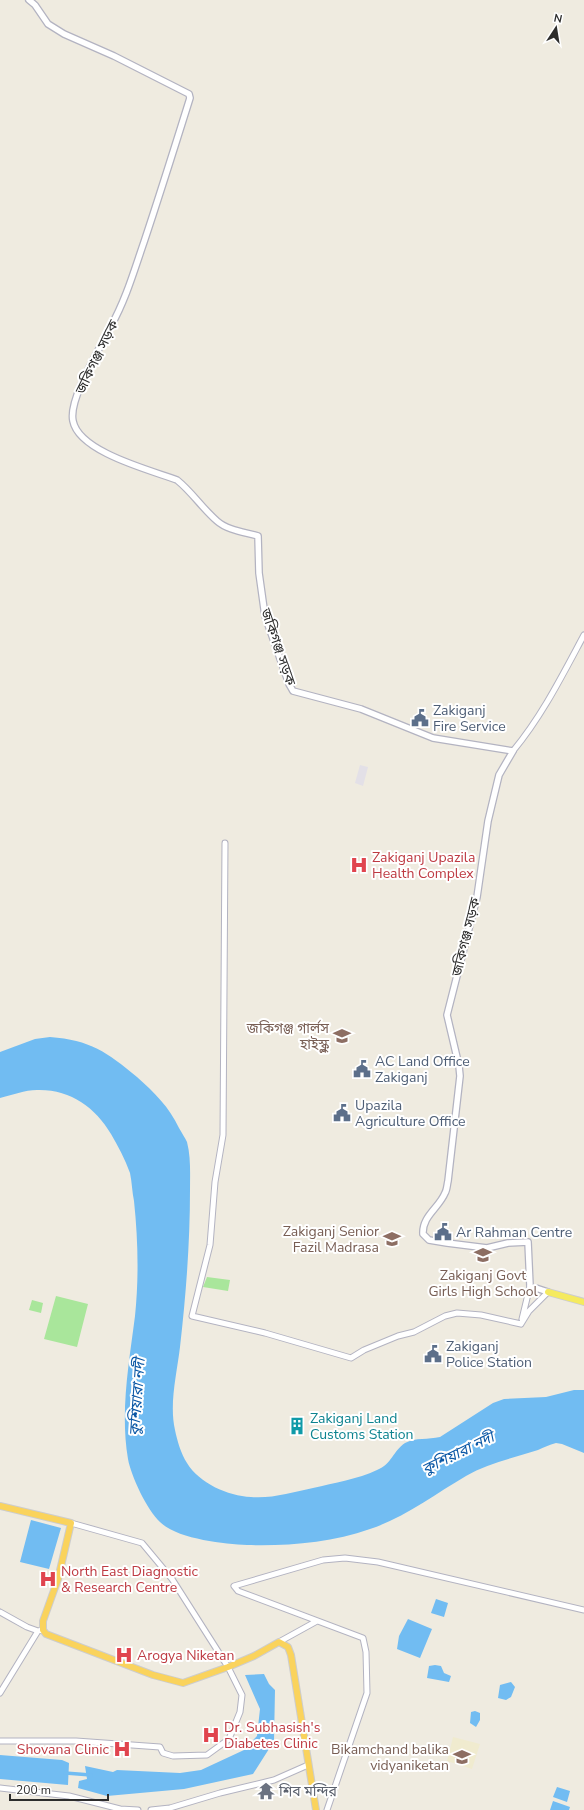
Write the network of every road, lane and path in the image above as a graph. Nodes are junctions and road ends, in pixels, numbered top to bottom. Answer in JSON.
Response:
{"nodes":[{"id":1,"x":29,"y":0,"type":"edge"},
{"id":2,"x":584,"y":635,"type":"edge"},
{"id":3,"x":513,"y":751,"type":"junction"},
{"id":4,"x":225,"y":843,"type":"dead end"},
{"id":5,"x":530,"y":1286,"type":"junction"},
{"id":6,"x":548,"y":1292,"type":"junction"},
{"id":7,"x":584,"y":1302,"type":"edge"},
{"id":8,"x":521,"y":1324,"type":"junction"},
{"id":9,"x":0,"y":1506,"type":"edge"},
{"id":10,"x":70,"y":1523,"type":"junction"},
{"id":11,"x":584,"y":1610,"type":"edge"},
{"id":12,"x":0,"y":1612,"type":"edge"},
{"id":13,"x":317,"y":1621,"type":"junction"},
{"id":14,"x":40,"y":1631,"type":"junction"},
{"id":15,"x":279,"y":1642,"type":"junction"},
{"id":16,"x":228,"y":1667,"type":"junction"},
{"id":17,"x":0,"y":1693,"type":"edge"},
{"id":18,"x":0,"y":1741,"type":"edge"},
{"id":19,"x":308,"y":1765,"type":"junction"},
{"id":20,"x":0,"y":1788,"type":"edge"},
{"id":21,"x":119,"y":1809,"type":"edge"},
{"id":22,"x":138,"y":1810,"type":"edge"},
{"id":23,"x":152,"y":1810,"type":"edge"},
{"id":24,"x":316,"y":1810,"type":"edge"},
{"id":25,"x":327,"y":1810,"type":"edge"}],
"edges":[{"from":1,"to":3,"type":"main road","name":"জকিগঞ্জ সড়ক"},
{"from":2,"to":3,"type":"street"},
{"from":3,"to":5,"type":"main road","name":"জকিগঞ্জ সড়ক"},
{"from":4,"to":8,"type":"street"},
{"from":5,"to":6,"type":"main road"},
{"from":5,"to":8,"type":"street"},
{"from":6,"to":7,"type":"main road"},
{"from":6,"to":8,"type":"street"},
{"from":9,"to":10,"type":"highway"},
{"from":10,"to":14,"type":"highway"},
{"from":10,"to":16,"type":"street"},
{"from":11,"to":13,"type":"street"},
{"from":12,"to":14,"type":"street"},
{"from":13,"to":15,"type":"street"},
{"from":13,"to":25,"type":"street"},
{"from":14,"to":16,"type":"highway"},
{"from":14,"to":17,"type":"street"},
{"from":15,"to":16,"type":"highway"},
{"from":15,"to":19,"type":"highway"},
{"from":16,"to":18,"type":"street"},
{"from":19,"to":23,"type":"street"},
{"from":19,"to":24,"type":"highway"},
{"from":20,"to":21,"type":"street"},
{"from":21,"to":22,"type":"street"}]}
